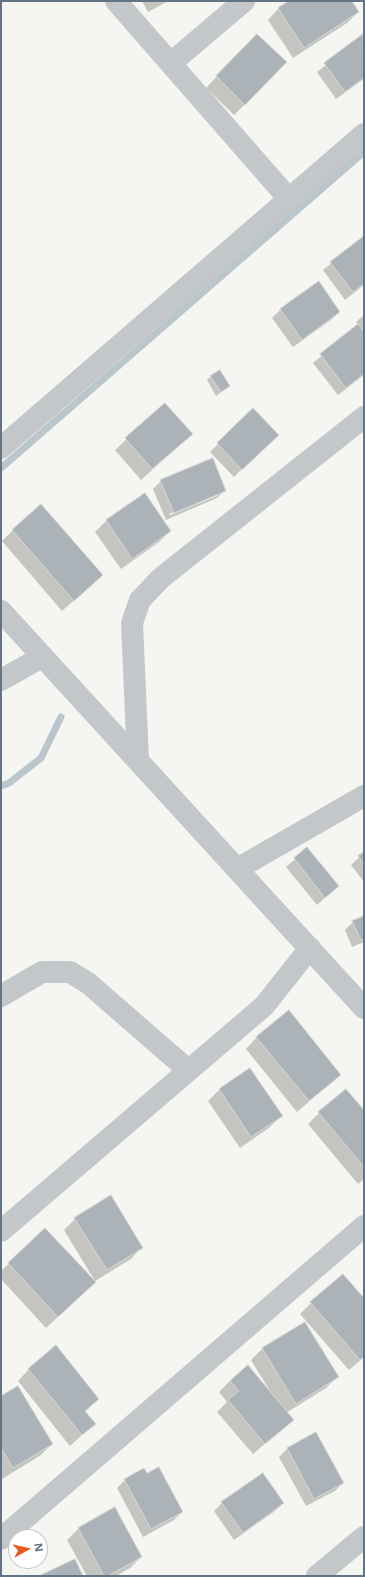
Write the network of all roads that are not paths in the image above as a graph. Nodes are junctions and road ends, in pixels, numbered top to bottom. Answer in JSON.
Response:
{"nodes":[{"id":1,"x":116,"y":1,"type":"edge"},
{"id":2,"x":244,"y":1,"type":"edge"},
{"id":3,"x":171,"y":63,"type":"junction"},
{"id":4,"x":364,"y":134,"type":"edge"},
{"id":5,"x":289,"y":199,"type":"junction"},
{"id":6,"x":364,"y":418,"type":"edge"},
{"id":7,"x":1,"y":448,"type":"edge"},
{"id":8,"x":1,"y":611,"type":"edge"},
{"id":9,"x":42,"y":657,"type":"junction"},
{"id":10,"x":1,"y":680,"type":"edge"},
{"id":11,"x":138,"y":761,"type":"junction"},
{"id":12,"x":364,"y":796,"type":"edge"},
{"id":13,"x":237,"y":869,"type":"junction"},
{"id":14,"x":310,"y":948,"type":"junction"},
{"id":15,"x":1,"y":996,"type":"edge"},
{"id":16,"x":364,"y":1008,"type":"edge"},
{"id":17,"x":188,"y":1070,"type":"junction"},
{"id":18,"x":364,"y":1226,"type":"edge"},
{"id":19,"x":1,"y":1231,"type":"edge"},
{"id":20,"x":364,"y":1537,"type":"edge"},
{"id":21,"x":1,"y":1539,"type":"edge"},
{"id":22,"x":325,"y":1574,"type":"edge"}],
"edges":[{"from":1,"to":3,"type":"street"},
{"from":2,"to":3,"type":"street"},
{"from":3,"to":5,"type":"street"},
{"from":4,"to":5,"type":"street"},
{"from":5,"to":7,"type":"street"},
{"from":6,"to":11,"type":"street"},
{"from":8,"to":9,"type":"street"},
{"from":9,"to":10,"type":"street"},
{"from":9,"to":11,"type":"street"},
{"from":11,"to":13,"type":"street"},
{"from":12,"to":13,"type":"street"},
{"from":13,"to":14,"type":"street"},
{"from":14,"to":16,"type":"street"},
{"from":14,"to":17,"type":"street"},
{"from":15,"to":17,"type":"street"},
{"from":17,"to":19,"type":"street"},
{"from":18,"to":21,"type":"street"},
{"from":20,"to":22,"type":"street"}]}
